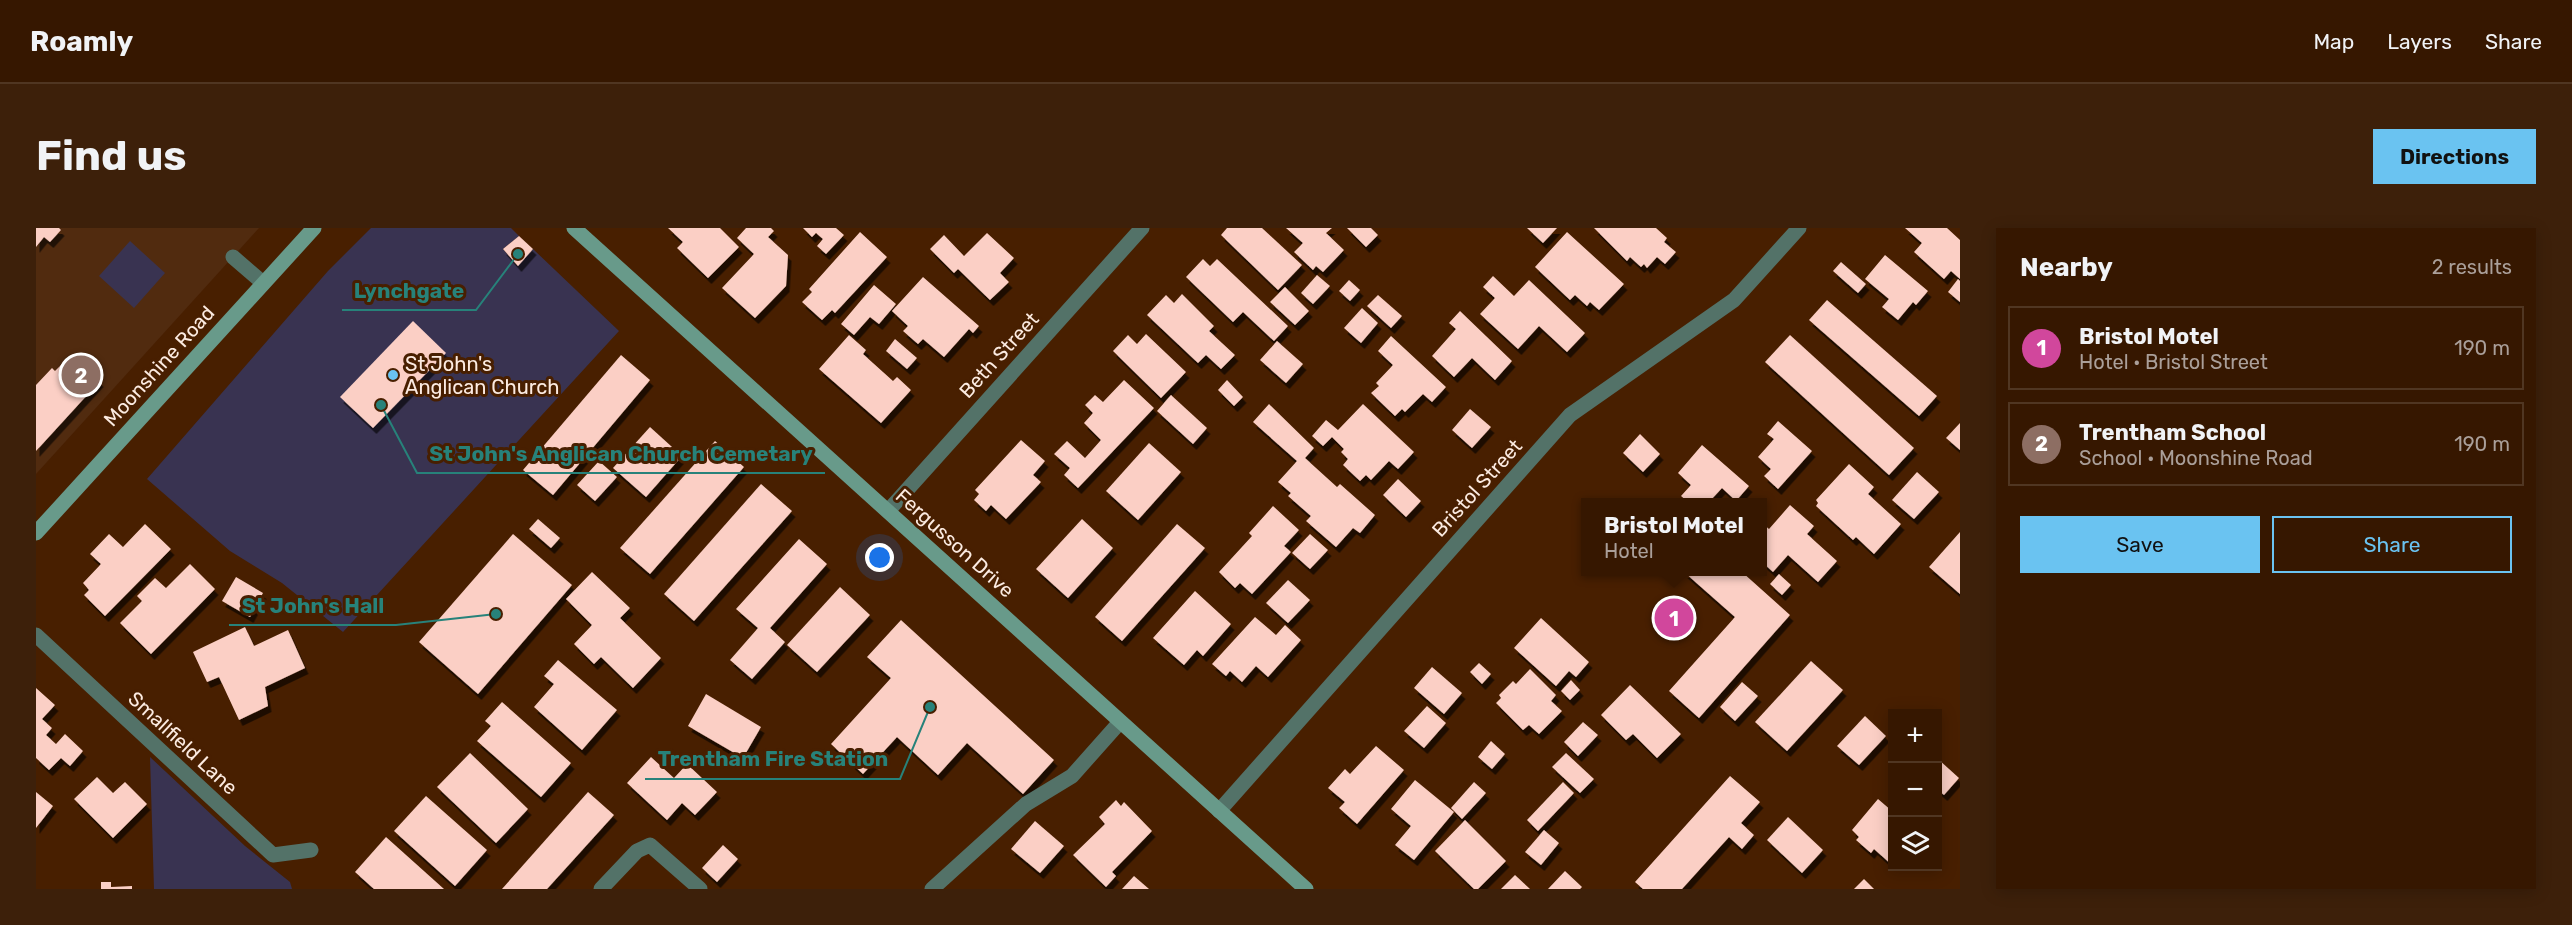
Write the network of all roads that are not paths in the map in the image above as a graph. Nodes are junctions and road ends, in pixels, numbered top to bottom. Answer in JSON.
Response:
{"nodes":[{"id":1,"x":314,"y":228,"type":"edge"},
{"id":2,"x":574,"y":228,"type":"edge"},
{"id":3,"x":1142,"y":228,"type":"edge"},
{"id":4,"x":1799,"y":228,"type":"edge"},
{"id":5,"x":233,"y":257,"type":"dead end"},
{"id":6,"x":263,"y":283,"type":"junction"},
{"id":7,"x":888,"y":511,"type":"junction"},
{"id":8,"x":36,"y":533,"type":"edge"},
{"id":9,"x":36,"y":635,"type":"edge"},
{"id":10,"x":1120,"y":722,"type":"junction"},
{"id":11,"x":1219,"y":811,"type":"junction"},
{"id":12,"x":311,"y":850,"type":"dead end"},
{"id":13,"x":600,"y":889,"type":"edge"},
{"id":14,"x":700,"y":889,"type":"edge"},
{"id":15,"x":932,"y":889,"type":"edge"},
{"id":16,"x":1306,"y":889,"type":"edge"}],
"edges":[{"from":1,"to":6,"type":"main road","name":"Moonshine Road"},
{"from":2,"to":7,"type":"main road","name":"Fergusson Drive"},
{"from":3,"to":7,"type":"street","name":"Beth Street"},
{"from":4,"to":11,"type":"street","name":"Bristol Street"},
{"from":5,"to":6,"type":"street"},
{"from":6,"to":8,"type":"main road","name":"Moonshine Road"},
{"from":7,"to":10,"type":"main road","name":"Fergusson Drive"},
{"from":9,"to":12,"type":"street","name":"Smallfield Lane"},
{"from":10,"to":11,"type":"main road","name":"Fergusson Drive"},
{"from":10,"to":15,"type":"street"},
{"from":11,"to":16,"type":"main road","name":"Fergusson Drive"},
{"from":13,"to":14,"type":"street"}]}
